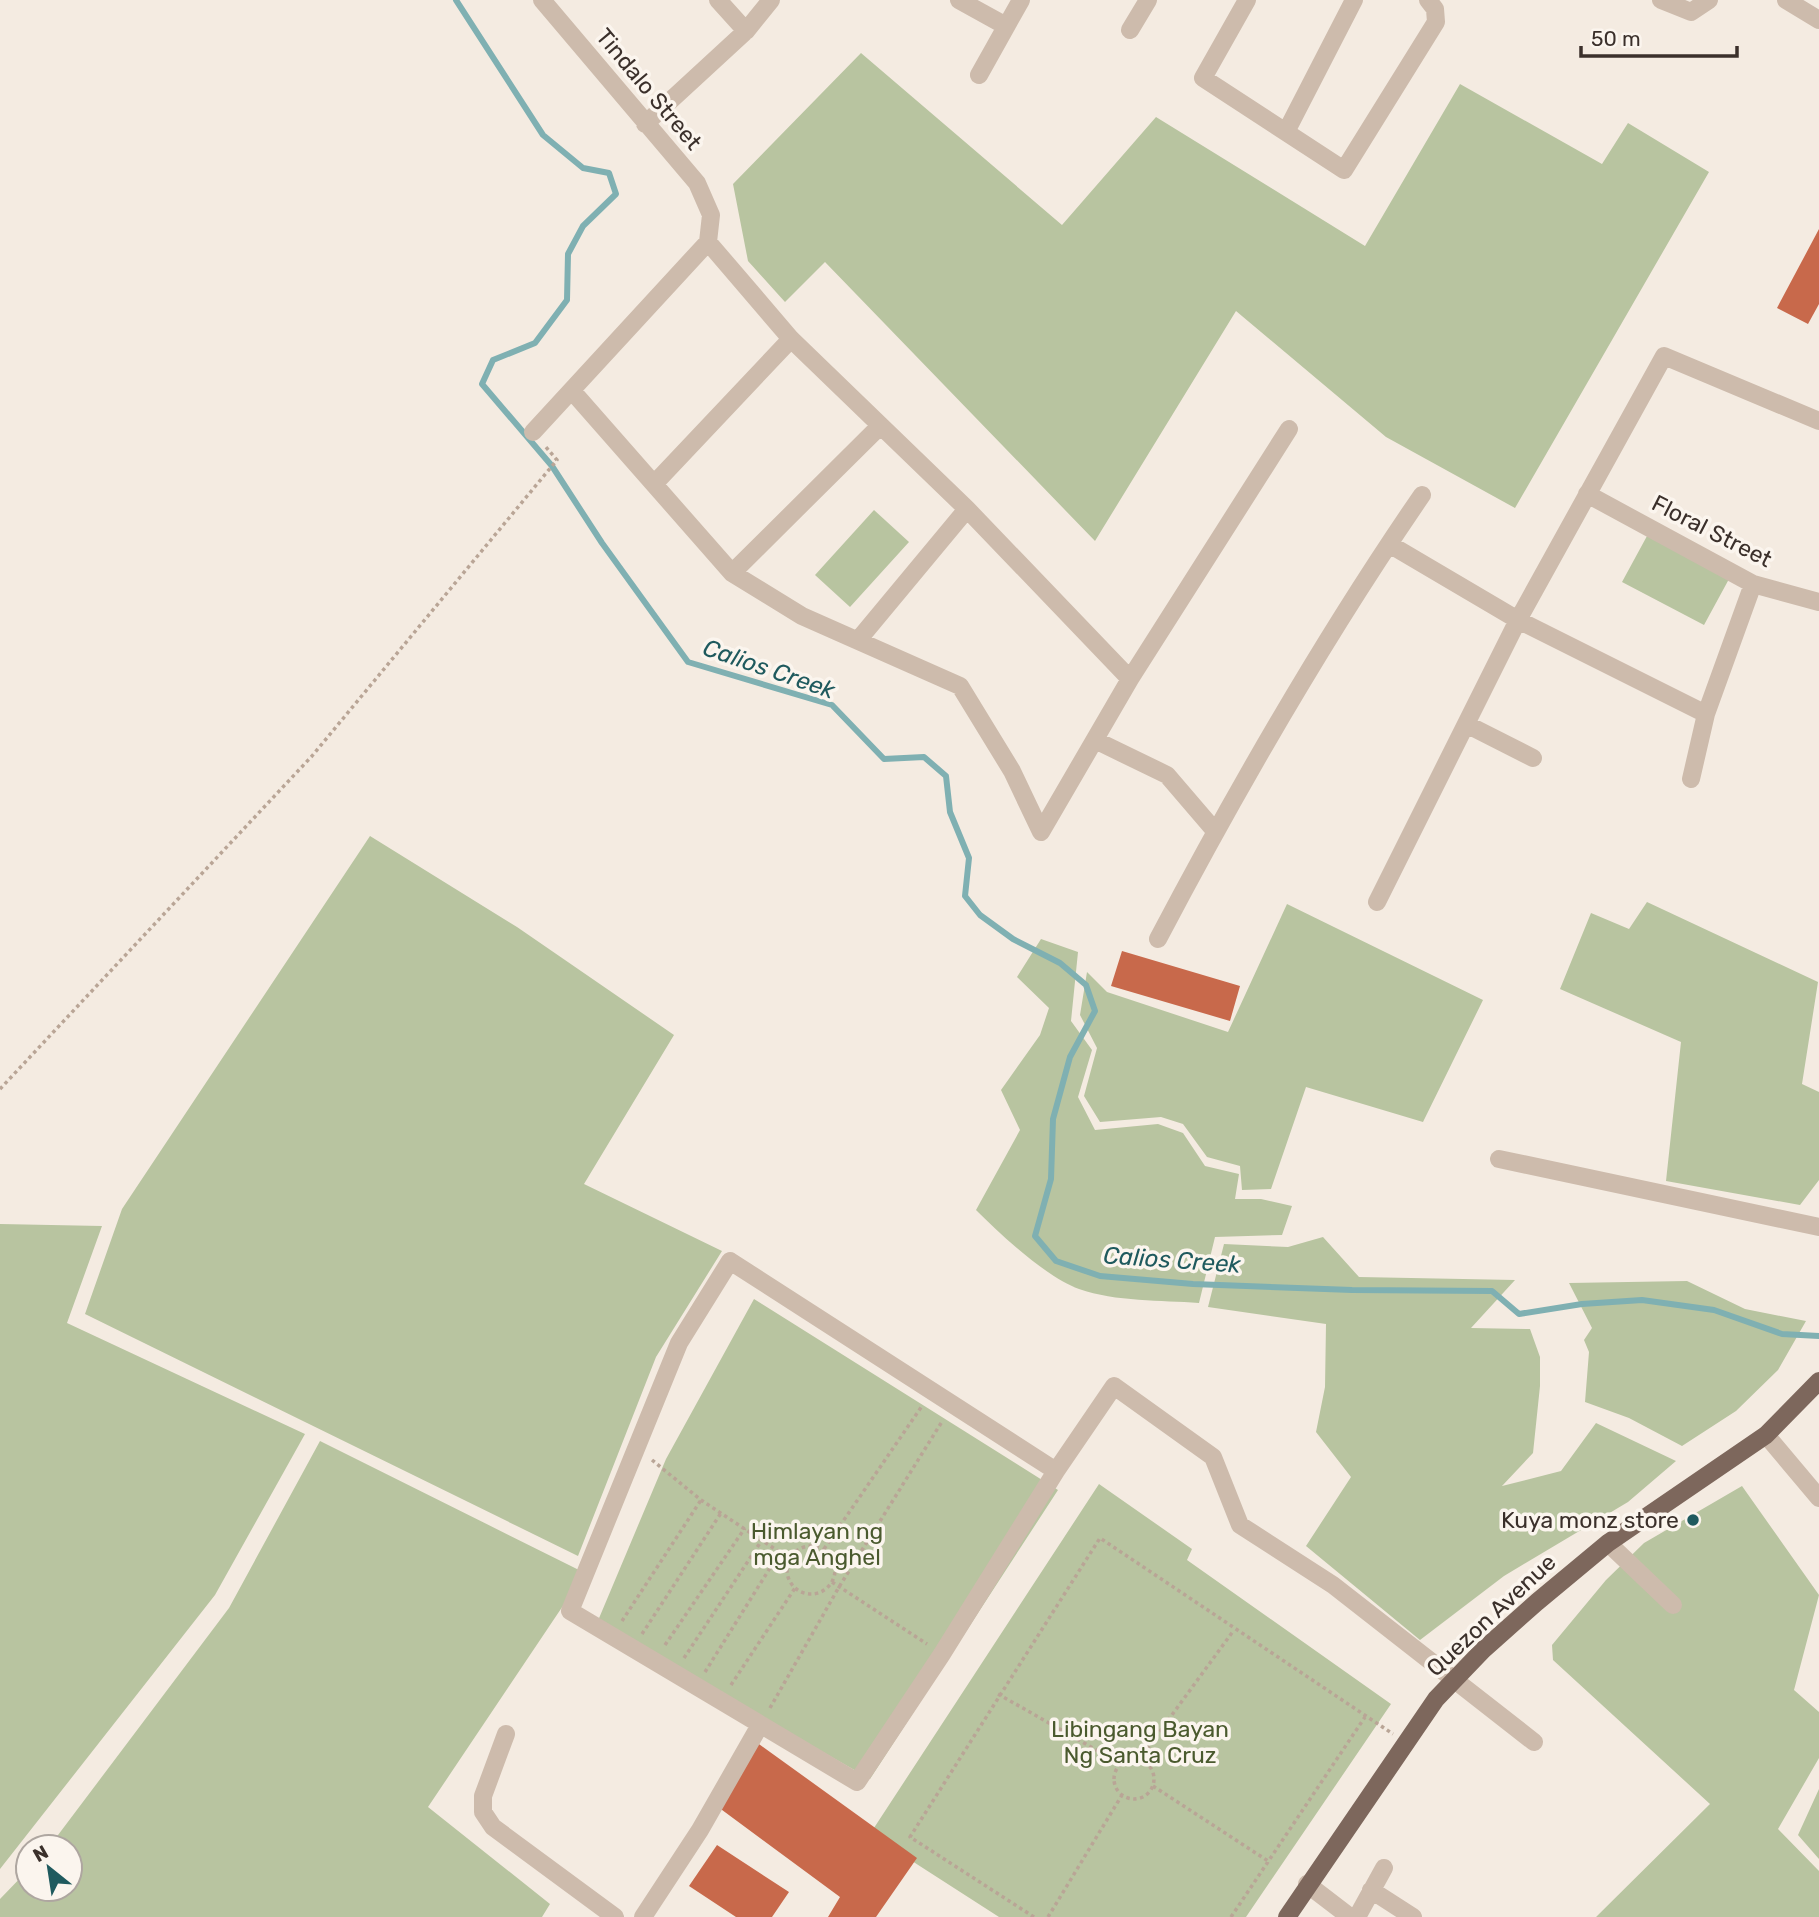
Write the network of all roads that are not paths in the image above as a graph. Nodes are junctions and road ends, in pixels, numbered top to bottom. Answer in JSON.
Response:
{"nodes":[{"id":1,"x":542,"y":0,"type":"edge"},
{"id":2,"x":718,"y":0,"type":"edge"},
{"id":3,"x":771,"y":0,"type":"edge"},
{"id":4,"x":959,"y":0,"type":"edge"},
{"id":5,"x":1021,"y":0,"type":"edge"},
{"id":6,"x":1148,"y":0,"type":"edge"},
{"id":7,"x":1247,"y":0,"type":"edge"},
{"id":8,"x":1354,"y":0,"type":"edge"},
{"id":9,"x":1427,"y":0,"type":"edge"},
{"id":10,"x":1661,"y":0,"type":"edge"},
{"id":11,"x":1709,"y":0,"type":"edge"},
{"id":12,"x":1786,"y":0,"type":"edge"},
{"id":13,"x":1819,"y":20,"type":"edge"},
{"id":14,"x":1006,"y":26,"type":"junction"},
{"id":15,"x":1130,"y":30,"type":"dead end"},
{"id":16,"x":746,"y":31,"type":"junction"},
{"id":17,"x":979,"y":75,"type":"dead end"},
{"id":18,"x":645,"y":124,"type":"junction"},
{"id":19,"x":1287,"y":130,"type":"junction"},
{"id":20,"x":708,"y":242,"type":"junction"},
{"id":21,"x":791,"y":339,"type":"junction"},
{"id":22,"x":573,"y":392,"type":"junction"},
{"id":23,"x":1819,"y":421,"type":"edge"},
{"id":24,"x":879,"y":427,"type":"junction"},
{"id":25,"x":1289,"y":429,"type":"dead end"},
{"id":26,"x":533,"y":432,"type":"road end"},
{"id":27,"x":655,"y":483,"type":"junction"},
{"id":28,"x":1587,"y":494,"type":"junction"},
{"id":29,"x":1422,"y":495,"type":"dead end"},
{"id":30,"x":967,"y":509,"type":"junction"},
{"id":31,"x":1388,"y":544,"type":"junction"},
{"id":32,"x":732,"y":573,"type":"junction"},
{"id":33,"x":1753,"y":584,"type":"junction"},
{"id":34,"x":1819,"y":602,"type":"edge"},
{"id":35,"x":1518,"y":620,"type":"junction"},
{"id":36,"x":859,"y":639,"type":"junction"},
{"id":37,"x":1130,"y":679,"type":"junction"},
{"id":38,"x":1706,"y":714,"type":"junction"},
{"id":39,"x":1466,"y":724,"type":"junction"},
{"id":40,"x":1095,"y":740,"type":"junction"},
{"id":41,"x":1533,"y":758,"type":"dead end"},
{"id":42,"x":1691,"y":779,"type":"dead end"},
{"id":43,"x":1215,"y":831,"type":"junction"},
{"id":44,"x":1377,"y":902,"type":"dead end"},
{"id":45,"x":1158,"y":939,"type":"dead end"},
{"id":46,"x":1499,"y":1159,"type":"dead end"},
{"id":47,"x":1819,"y":1227,"type":"edge"},
{"id":48,"x":1819,"y":1381,"type":"edge"},
{"id":49,"x":1766,"y":1435,"type":"junction"},
{"id":50,"x":1056,"y":1471,"type":"junction"},
{"id":51,"x":1819,"y":1498,"type":"edge"},
{"id":52,"x":1608,"y":1544,"type":"junction"},
{"id":53,"x":1673,"y":1605,"type":"dead end"},
{"id":54,"x":1454,"y":1679,"type":"junction"},
{"id":55,"x":761,"y":1725,"type":"junction"},
{"id":56,"x":506,"y":1734,"type":"dead end"},
{"id":57,"x":1534,"y":1742,"type":"dead end"},
{"id":58,"x":1384,"y":1868,"type":"dead end"},
{"id":59,"x":1307,"y":1884,"type":"junction"},
{"id":60,"x":1371,"y":1890,"type":"junction"},
{"id":61,"x":615,"y":1917,"type":"edge"},
{"id":62,"x":643,"y":1917,"type":"edge"},
{"id":63,"x":1287,"y":1917,"type":"edge"},
{"id":64,"x":1350,"y":1917,"type":"edge"},
{"id":65,"x":1357,"y":1917,"type":"edge"},
{"id":66,"x":1413,"y":1917,"type":"edge"}],
"edges":[{"from":1,"to":18,"type":"street","name":"Tindalo Street"},
{"from":2,"to":16,"type":"street"},
{"from":3,"to":16,"type":"street"},
{"from":4,"to":14,"type":"street"},
{"from":5,"to":14,"type":"street"},
{"from":6,"to":15,"type":"street"},
{"from":7,"to":19,"type":"street"},
{"from":8,"to":19,"type":"street"},
{"from":9,"to":19,"type":"street"},
{"from":10,"to":11,"type":"street"},
{"from":12,"to":13,"type":"street"},
{"from":14,"to":17,"type":"street"},
{"from":16,"to":18,"type":"street"},
{"from":18,"to":20,"type":"street","name":"Tindalo Street"},
{"from":20,"to":21,"type":"street"},
{"from":20,"to":22,"type":"street"},
{"from":21,"to":24,"type":"street"},
{"from":21,"to":27,"type":"street"},
{"from":22,"to":26,"type":"street"},
{"from":22,"to":27,"type":"street"},
{"from":23,"to":28,"type":"street"},
{"from":24,"to":30,"type":"street"},
{"from":24,"to":32,"type":"street"},
{"from":25,"to":37,"type":"street"},
{"from":27,"to":32,"type":"street"},
{"from":28,"to":33,"type":"street","name":"Floral Street"},
{"from":28,"to":35,"type":"street"},
{"from":29,"to":31,"type":"street"},
{"from":30,"to":36,"type":"street"},
{"from":30,"to":37,"type":"street"},
{"from":31,"to":35,"type":"street"},
{"from":31,"to":43,"type":"street"},
{"from":32,"to":36,"type":"street"},
{"from":33,"to":34,"type":"street","name":"Floral Street"},
{"from":33,"to":38,"type":"street"},
{"from":35,"to":38,"type":"street"},
{"from":35,"to":39,"type":"street"},
{"from":36,"to":40,"type":"street"},
{"from":37,"to":40,"type":"street"},
{"from":38,"to":42,"type":"street"},
{"from":39,"to":41,"type":"street"},
{"from":39,"to":44,"type":"street"},
{"from":40,"to":43,"type":"street"},
{"from":43,"to":45,"type":"street"},
{"from":46,"to":47,"type":"street"},
{"from":48,"to":49,"type":"main road","name":"Quezon Avenue"},
{"from":49,"to":51,"type":"street"},
{"from":49,"to":52,"type":"main road","name":"Quezon Avenue"},
{"from":50,"to":54,"type":"street"},
{"from":50,"to":55,"type":"street"},
{"from":50,"to":55,"type":"street"},
{"from":52,"to":53,"type":"street"},
{"from":52,"to":54,"type":"main road","name":"Quezon Avenue"},
{"from":54,"to":57,"type":"street"},
{"from":54,"to":59,"type":"main road","name":"Quezon Avenue"},
{"from":55,"to":62,"type":"street"},
{"from":56,"to":61,"type":"street"},
{"from":58,"to":60,"type":"street"},
{"from":59,"to":63,"type":"main road","name":"Quezon Avenue"},
{"from":59,"to":64,"type":"street"},
{"from":60,"to":65,"type":"street"},
{"from":60,"to":66,"type":"street"}]}
